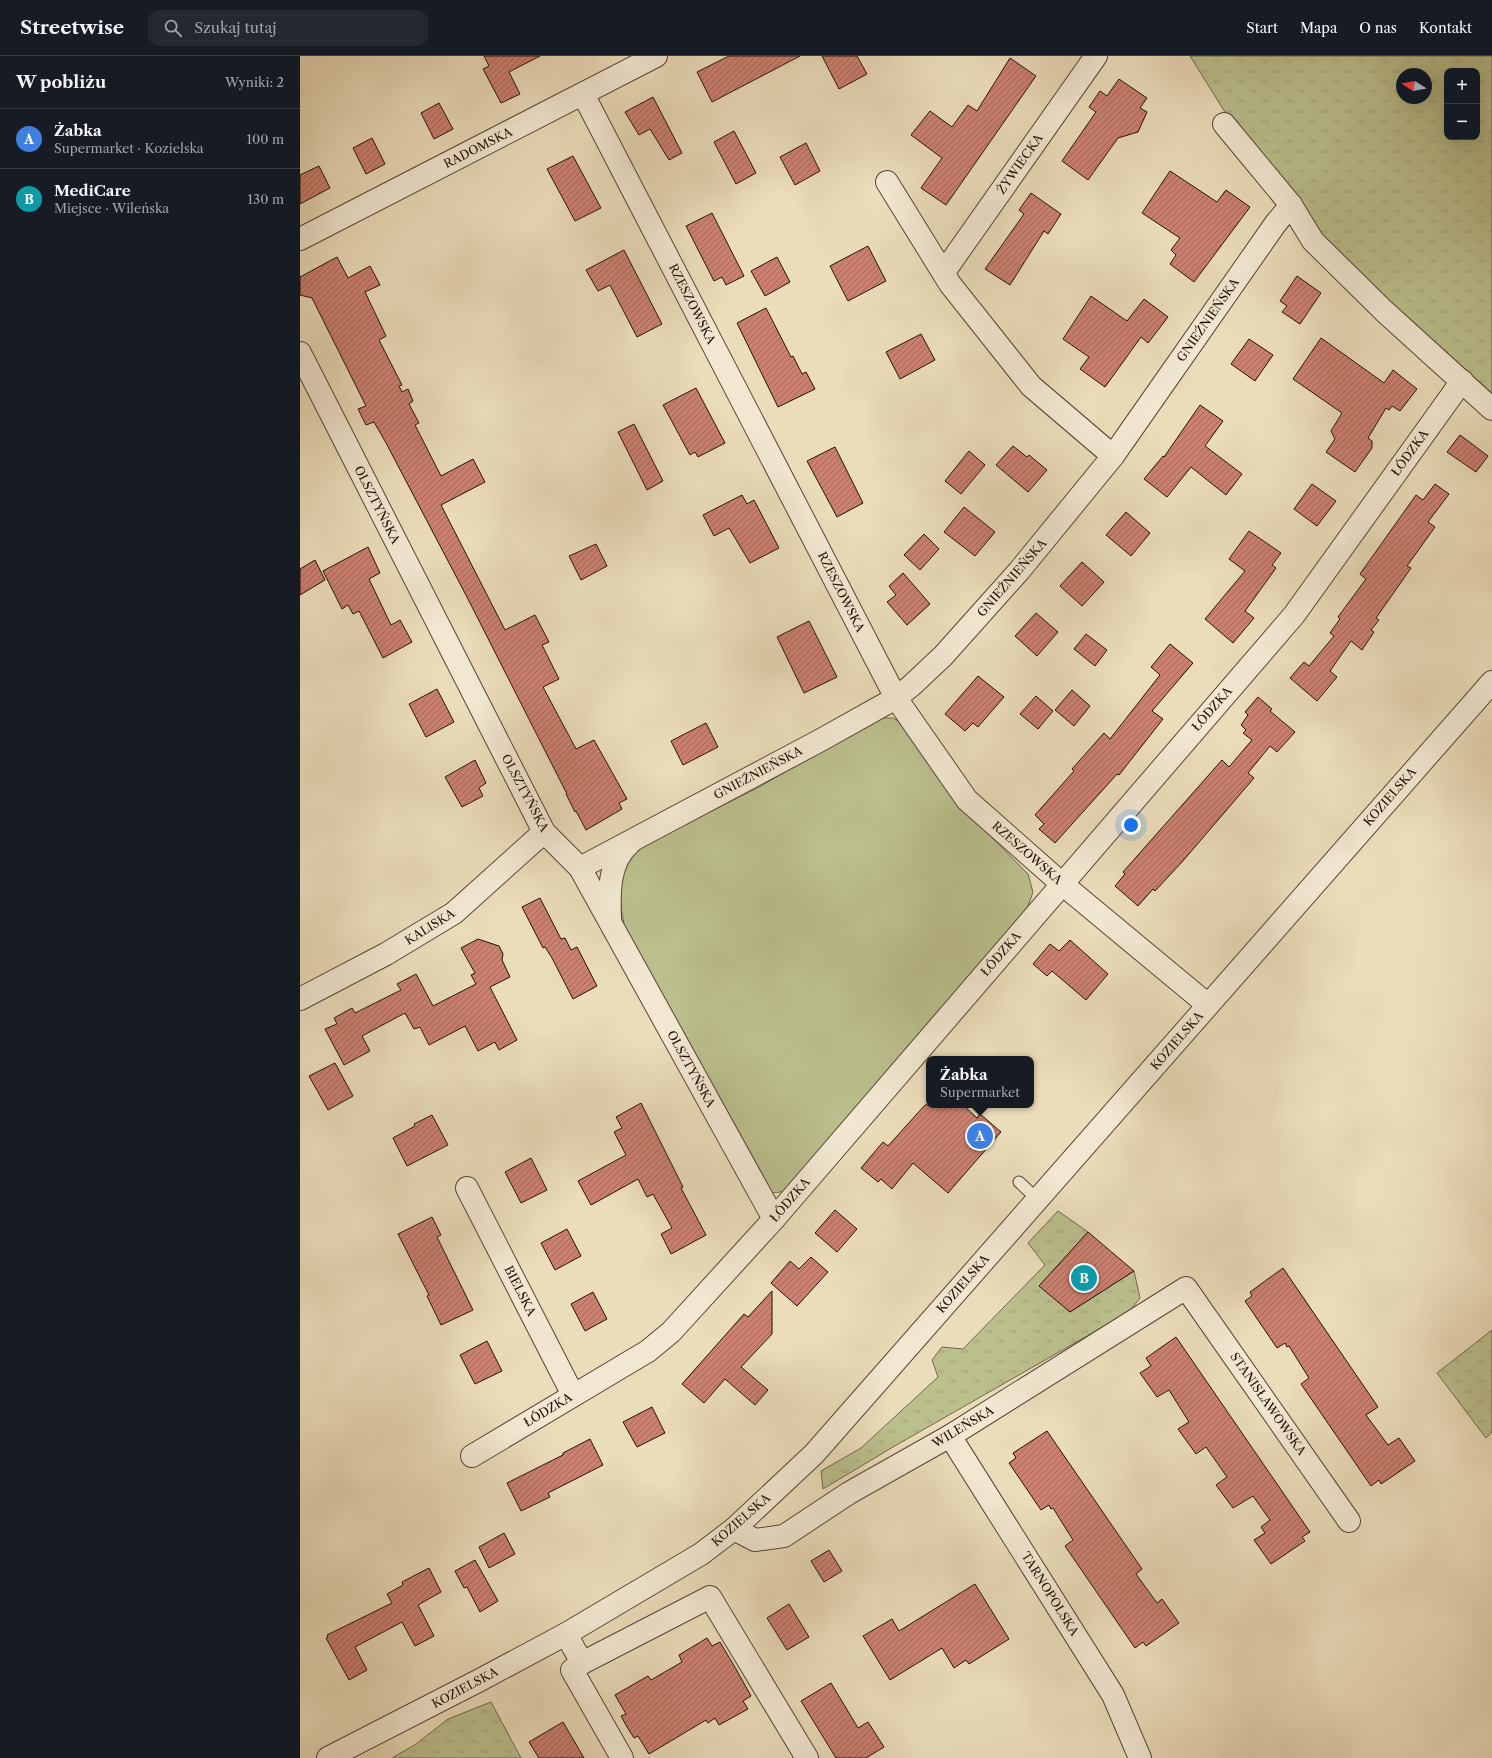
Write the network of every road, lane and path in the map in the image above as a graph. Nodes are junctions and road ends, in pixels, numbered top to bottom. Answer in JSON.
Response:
{"nodes":[{"id":1,"x":656,"y":56,"type":"edge"},
{"id":2,"x":1096,"y":56,"type":"edge"},
{"id":3,"x":583,"y":94,"type":"junction"},
{"id":4,"x":1224,"y":124,"type":"dead end"},
{"id":5,"x":887,"y":182,"type":"dead end"},
{"id":6,"x":1291,"y":205,"type":"junction"},
{"id":7,"x":300,"y":239,"type":"edge"},
{"id":8,"x":944,"y":272,"type":"junction"},
{"id":9,"x":300,"y":353,"type":"edge"},
{"id":10,"x":1462,"y":381,"type":"junction"},
{"id":11,"x":1492,"y":410,"type":"edge"},
{"id":12,"x":1113,"y":456,"type":"junction"},
{"id":13,"x":1492,"y":682,"type":"edge"},
{"id":14,"x":896,"y":698,"type":"junction"},
{"id":15,"x":544,"y":832,"type":"junction"},
{"id":16,"x":633,"y":841,"type":"junction"},
{"id":17,"x":580,"y":868,"type":"junction"},
{"id":18,"x":1062,"y":883,"type":"junction"},
{"id":19,"x":610,"y":922,"type":"junction"},
{"id":20,"x":300,"y":999,"type":"edge"},
{"id":21,"x":1208,"y":1005,"type":"junction"},
{"id":22,"x":1019,"y":1182,"type":"dead end"},
{"id":23,"x":467,"y":1188,"type":"dead end"},
{"id":24,"x":1037,"y":1199,"type":"junction"},
{"id":25,"x":774,"y":1218,"type":"junction"},
{"id":26,"x":1186,"y":1288,"type":"joint"},
{"id":27,"x":573,"y":1395,"type":"junction"},
{"id":28,"x":950,"y":1436,"type":"junction"},
{"id":29,"x":472,"y":1456,"type":"dead end"},
{"id":30,"x":1349,"y":1521,"type":"dead end"},
{"id":31,"x":734,"y":1529,"type":"junction"},
{"id":32,"x":566,"y":1634,"type":"junction"},
{"id":33,"x":582,"y":1664,"type":"junction"},
{"id":34,"x":328,"y":1758,"type":"edge"},
{"id":35,"x":622,"y":1758,"type":"edge"},
{"id":36,"x":807,"y":1758,"type":"edge"},
{"id":37,"x":1140,"y":1758,"type":"edge"}],
"edges":[{"from":1,"to":3,"type":"street","name":"RADOMSKA"},
{"from":2,"to":8,"type":"street","name":"ŻYWIECKA"},
{"from":3,"to":7,"type":"street","name":"RADOMSKA"},
{"from":3,"to":14,"type":"street","name":"RZESZOWSKA"},
{"from":4,"to":6,"type":"street"},
{"from":5,"to":8,"type":"street"},
{"from":6,"to":10,"type":"street"},
{"from":6,"to":12,"type":"street","name":"GNIEŹNIEŃSKA"},
{"from":8,"to":12,"type":"street"},
{"from":9,"to":15,"type":"street","name":"OLSZTYŃSKA"},
{"from":10,"to":11,"type":"street"},
{"from":10,"to":18,"type":"street","name":"ŁÓDZKA"},
{"from":12,"to":14,"type":"street","name":"GNIEŹNIEŃSKA"},
{"from":13,"to":21,"type":"street","name":"KOZIELSKA"},
{"from":14,"to":16,"type":"street","name":"GNIEŹNIEŃSKA"},
{"from":14,"to":18,"type":"street","name":"RZESZOWSKA"},
{"from":15,"to":17,"type":"street","name":"OLSZTYŃSKA"},
{"from":15,"to":20,"type":"street","name":"KALISKA"},
{"from":16,"to":17,"type":"street","name":"GNIEŹNIEŃSKA"},
{"from":16,"to":19,"type":"street","name":"GNIEŹNIEŃSKA"},
{"from":17,"to":19,"type":"street","name":"OLSZTYŃSKA"},
{"from":18,"to":21,"type":"street","name":"RZESZOWSKA"},
{"from":18,"to":25,"type":"street","name":"ŁÓDZKA"},
{"from":19,"to":25,"type":"street","name":"OLSZTYŃSKA"},
{"from":21,"to":24,"type":"street","name":"KOZIELSKA"},
{"from":22,"to":24,"type":"lane"},
{"from":23,"to":27,"type":"street","name":"BIELSKA"},
{"from":24,"to":31,"type":"street","name":"KOZIELSKA"},
{"from":25,"to":27,"type":"street","name":"ŁÓDZKA"},
{"from":26,"to":28,"type":"street","name":"WILEŃSKA"},
{"from":26,"to":30,"type":"street","name":"STANISŁAWOWSKA"},
{"from":27,"to":29,"type":"street","name":"ŁÓDZKA"},
{"from":28,"to":31,"type":"street","name":"WILEŃSKA"},
{"from":28,"to":37,"type":"street","name":"TARNOPOLSKA"},
{"from":31,"to":32,"type":"street","name":"KOZIELSKA"},
{"from":32,"to":33,"type":"street"},
{"from":32,"to":34,"type":"street","name":"KOZIELSKA"},
{"from":33,"to":35,"type":"street"},
{"from":33,"to":36,"type":"street"}]}
